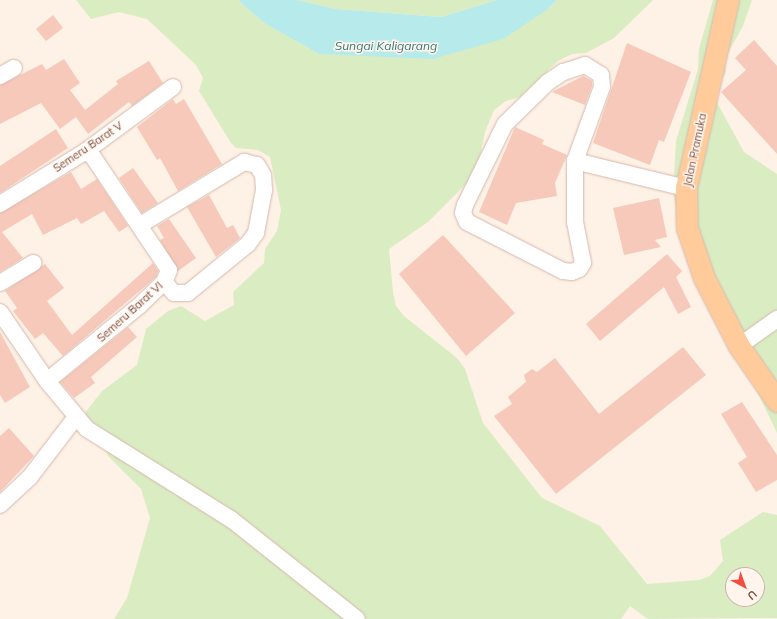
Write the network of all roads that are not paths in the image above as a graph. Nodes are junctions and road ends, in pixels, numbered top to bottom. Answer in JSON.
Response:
{"nodes":[{"id":1,"x":728,"y":0,"type":"edge"},
{"id":2,"x":14,"y":68,"type":"dead end"},
{"id":3,"x":0,"y":76,"type":"edge"},
{"id":4,"x":173,"y":87,"type":"dead end"},
{"id":5,"x":86,"y":151,"type":"junction"},
{"id":6,"x":575,"y":161,"type":"junction"},
{"id":7,"x":686,"y":188,"type":"junction"},
{"id":8,"x":0,"y":204,"type":"edge"},
{"id":9,"x":140,"y":226,"type":"junction"},
{"id":10,"x":33,"y":263,"type":"dead end"},
{"id":11,"x":0,"y":282,"type":"edge"},
{"id":12,"x":164,"y":282,"type":"junction"},
{"id":13,"x":0,"y":312,"type":"edge"},
{"id":14,"x":777,"y":319,"type":"edge"},
{"id":15,"x":739,"y":346,"type":"junction"},
{"id":16,"x":47,"y":381,"type":"junction"},
{"id":17,"x":777,"y":400,"type":"edge"},
{"id":18,"x":76,"y":417,"type":"junction"},
{"id":19,"x":0,"y":505,"type":"edge"},
{"id":20,"x":357,"y":619,"type":"edge"}],
"edges":[{"from":1,"to":7,"type":"main road","name":"Jalan Pramuka"},
{"from":2,"to":3,"type":"street"},
{"from":4,"to":5,"type":"street","name":"Semeru Barat V"},
{"from":5,"to":8,"type":"street","name":"Semeru Barat V"},
{"from":5,"to":9,"type":"street","name":"Semeru Barat VI"},
{"from":6,"to":6,"type":"street"},
{"from":6,"to":7,"type":"street"},
{"from":7,"to":15,"type":"main road","name":"Jalan Pramuka"},
{"from":9,"to":12,"type":"street","name":"Semeru Barat VI"},
{"from":9,"to":12,"type":"street"},
{"from":10,"to":11,"type":"street"},
{"from":12,"to":16,"type":"street","name":"Semeru Barat VI"},
{"from":13,"to":16,"type":"street"},
{"from":14,"to":15,"type":"street"},
{"from":15,"to":17,"type":"main road","name":"Jalan Pramuka"},
{"from":16,"to":18,"type":"street"},
{"from":18,"to":19,"type":"street"},
{"from":18,"to":20,"type":"street"}]}
